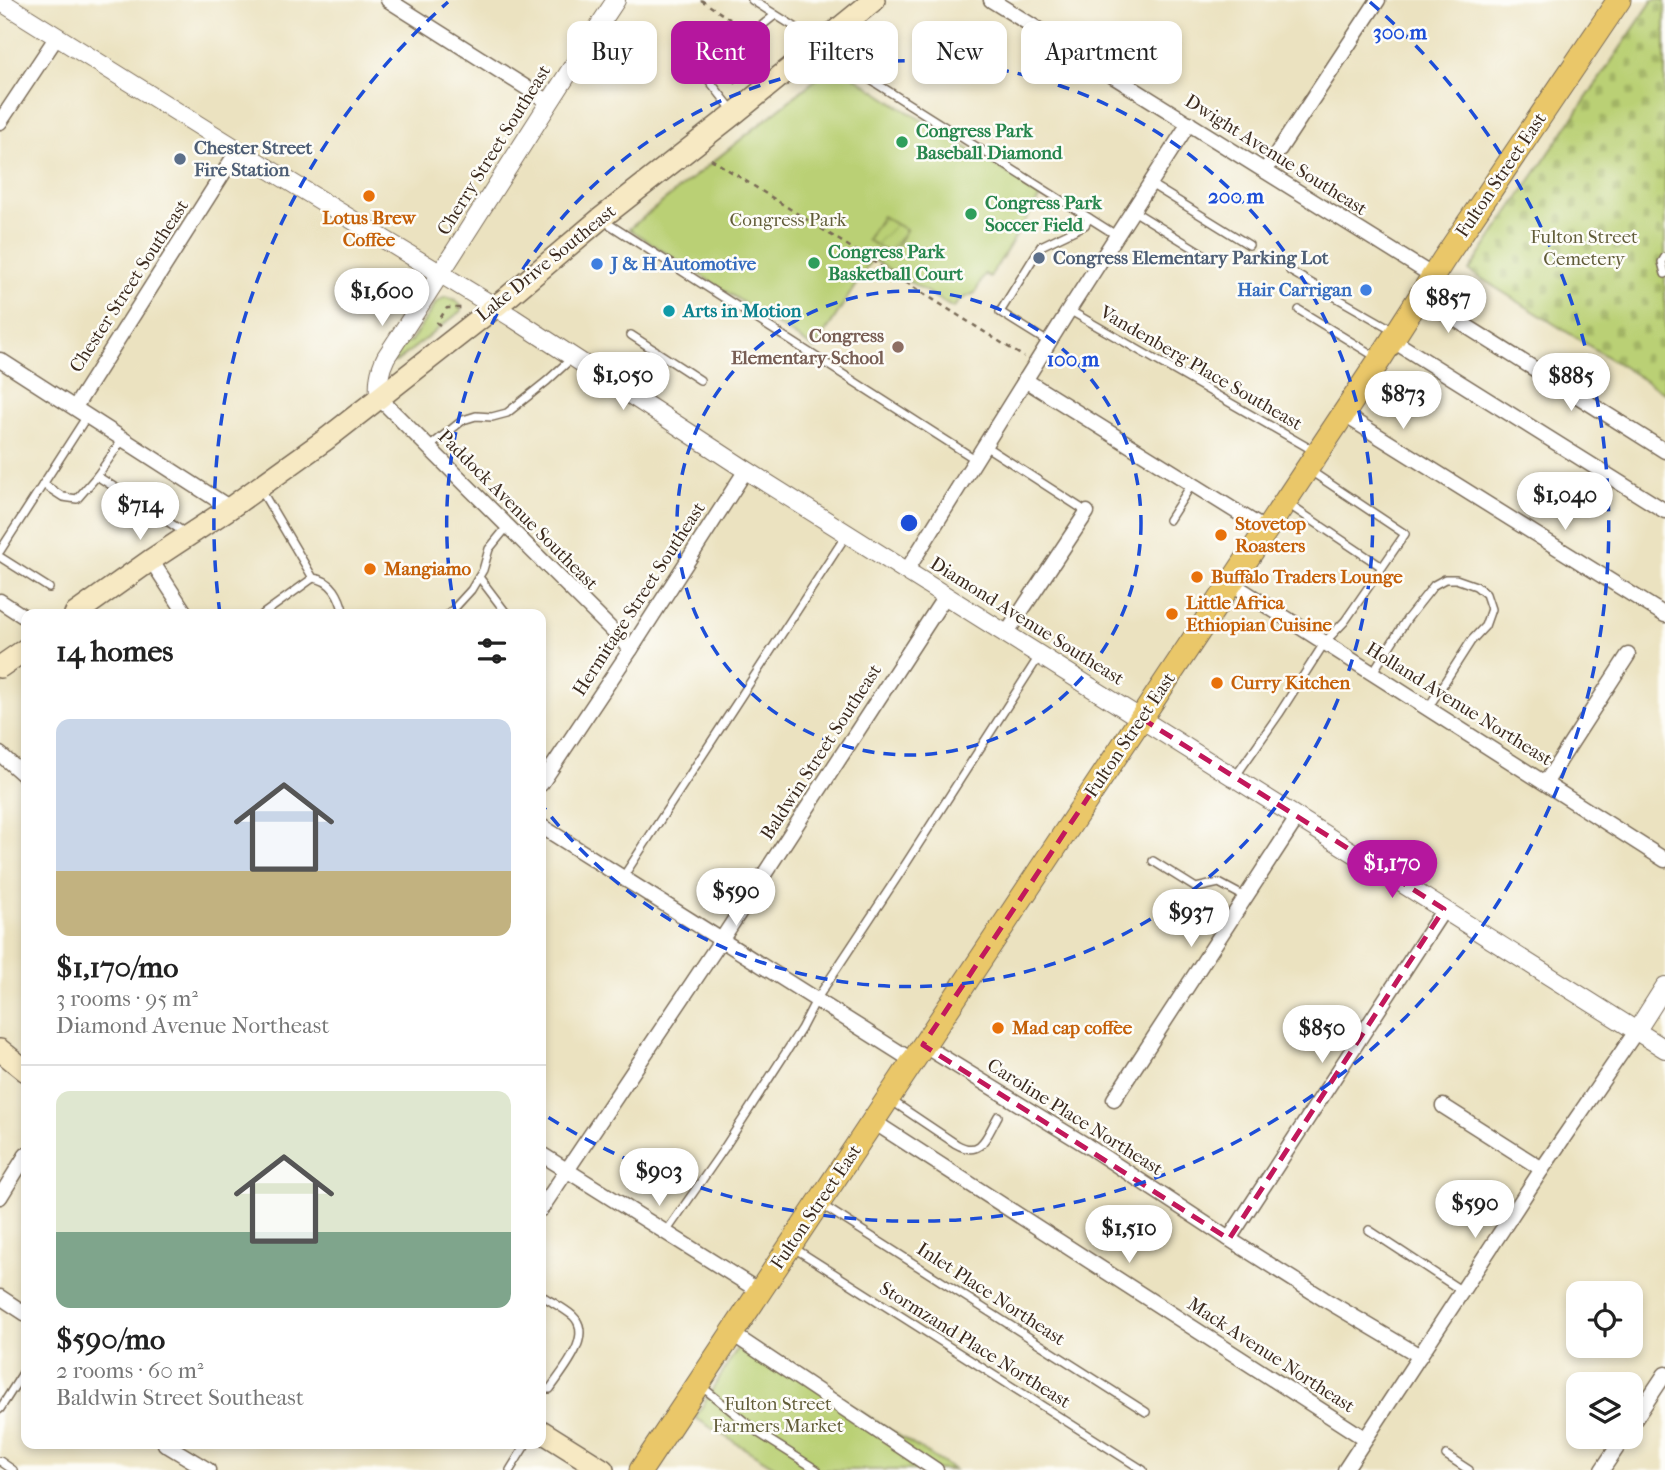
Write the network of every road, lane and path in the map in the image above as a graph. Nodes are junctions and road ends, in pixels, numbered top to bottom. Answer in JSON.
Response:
{"nodes":[{"id":1,"x":388,"y":0,"type":"edge"},
{"id":2,"x":701,"y":0,"type":"edge"},
{"id":3,"x":752,"y":0,"type":"edge"},
{"id":4,"x":874,"y":0,"type":"edge"},
{"id":5,"x":991,"y":0,"type":"edge"},
{"id":6,"x":1378,"y":0,"type":"edge"},
{"id":7,"x":1619,"y":0,"type":"edge"},
{"id":8,"x":2,"y":1,"type":"edge"},
{"id":9,"x":610,"y":2,"type":"edge"},
{"id":10,"x":775,"y":15,"type":"junction"},
{"id":11,"x":730,"y":21,"type":"edge"},
{"id":12,"x":768,"y":21,"type":"edge"},
{"id":13,"x":785,"y":21,"type":"edge"},
{"id":14,"x":849,"y":21,"type":"edge"},
{"id":15,"x":56,"y":38,"type":"junction"},
{"id":16,"x":784,"y":74,"type":"edge"},
{"id":17,"x":712,"y":84,"type":"edge"},
{"id":18,"x":876,"y":84,"type":"edge"},
{"id":19,"x":549,"y":102,"type":"junction"},
{"id":20,"x":735,"y":113,"type":"junction"},
{"id":21,"x":0,"y":122,"type":"edge"},
{"id":22,"x":1189,"y":123,"type":"junction"},
{"id":23,"x":238,"y":150,"type":"junction"},
{"id":24,"x":711,"y":159,"type":"dead end"},
{"id":25,"x":1265,"y":171,"type":"junction"},
{"id":26,"x":1149,"y":184,"type":"junction"},
{"id":27,"x":1132,"y":210,"type":"junction"},
{"id":28,"x":1089,"y":218,"type":"junction"},
{"id":29,"x":600,"y":219,"type":"junction"},
{"id":30,"x":1116,"y":235,"type":"junction"},
{"id":31,"x":1248,"y":245,"type":"dead end"},
{"id":32,"x":1205,"y":256,"type":"dead end"},
{"id":33,"x":1665,"y":257,"type":"edge"},
{"id":34,"x":1290,"y":271,"type":"dead end"},
{"id":35,"x":440,"y":274,"type":"junction"},
{"id":36,"x":1665,"y":274,"type":"edge"},
{"id":37,"x":1433,"y":276,"type":"junction"},
{"id":38,"x":1420,"y":297,"type":"junction"},
{"id":39,"x":494,"y":307,"type":"junction"},
{"id":40,"x":463,"y":308,"type":"dead end"},
{"id":41,"x":1069,"y":310,"type":"junction"},
{"id":42,"x":1299,"y":310,"type":"dead end"},
{"id":43,"x":631,"y":335,"type":"dead end"},
{"id":44,"x":457,"y":336,"type":"junction"},
{"id":45,"x":1048,"y":342,"type":"junction"},
{"id":46,"x":1390,"y":344,"type":"junction"},
{"id":47,"x":655,"y":350,"type":"junction"},
{"id":48,"x":573,"y":357,"type":"junction"},
{"id":49,"x":1024,"y":357,"type":"dead end"},
{"id":50,"x":0,"y":360,"type":"edge"},
{"id":51,"x":700,"y":380,"type":"dead end"},
{"id":52,"x":1025,"y":380,"type":"junction"},
{"id":53,"x":628,"y":393,"type":"junction"},
{"id":54,"x":379,"y":398,"type":"junction"},
{"id":55,"x":75,"y":407,"type":"junction"},
{"id":56,"x":1343,"y":414,"type":"junction"},
{"id":57,"x":88,"y":415,"type":"junction"},
{"id":58,"x":123,"y":439,"type":"junction"},
{"id":59,"x":984,"y":445,"type":"junction"},
{"id":60,"x":428,"y":448,"type":"junction"},
{"id":61,"x":1665,"y":452,"type":"edge"},
{"id":62,"x":975,"y":458,"type":"junction"},
{"id":63,"x":1312,"y":460,"type":"junction"},
{"id":64,"x":746,"y":470,"type":"junction"},
{"id":65,"x":97,"y":477,"type":"junction"},
{"id":66,"x":43,"y":484,"type":"junction"},
{"id":67,"x":1192,"y":484,"type":"junction"},
{"id":68,"x":258,"y":487,"type":"junction"},
{"id":69,"x":1284,"y":502,"type":"junction"},
{"id":70,"x":230,"y":508,"type":"junction"},
{"id":71,"x":1665,"y":510,"type":"edge"},
{"id":72,"x":1087,"y":512,"type":"joint"},
{"id":73,"x":1169,"y":520,"type":"dead end"},
{"id":74,"x":508,"y":527,"type":"junction"},
{"id":75,"x":1266,"y":530,"type":"junction"},
{"id":76,"x":848,"y":533,"type":"junction"},
{"id":77,"x":189,"y":535,"type":"junction"},
{"id":78,"x":0,"y":551,"type":"edge"},
{"id":79,"x":0,"y":558,"type":"edge"},
{"id":80,"x":151,"y":561,"type":"junction"},
{"id":81,"x":1382,"y":567,"type":"junction"},
{"id":82,"x":907,"y":570,"type":"junction"},
{"id":83,"x":479,"y":577,"type":"junction"},
{"id":84,"x":313,"y":578,"type":"junction"},
{"id":85,"x":1231,"y":583,"type":"junction"},
{"id":86,"x":49,"y":589,"type":"dead end"},
{"id":87,"x":946,"y":595,"type":"junction"},
{"id":88,"x":0,"y":601,"type":"edge"},
{"id":89,"x":82,"y":609,"type":"edge"},
{"id":90,"x":183,"y":609,"type":"edge"},
{"id":91,"x":270,"y":609,"type":"edge"},
{"id":92,"x":342,"y":609,"type":"edge"},
{"id":93,"x":454,"y":609,"type":"edge"},
{"id":94,"x":503,"y":609,"type":"edge"},
{"id":95,"x":21,"y":615,"type":"edge"},
{"id":96,"x":1665,"y":615,"type":"edge"},
{"id":97,"x":1006,"y":634,"type":"junction"},
{"id":98,"x":1325,"y":642,"type":"junction"},
{"id":99,"x":631,"y":649,"type":"junction"},
{"id":100,"x":21,"y":652,"type":"edge"},
{"id":101,"x":1040,"y":655,"type":"junction"},
{"id":102,"x":1628,"y":655,"type":"dead end"},
{"id":103,"x":0,"y":667,"type":"edge"},
{"id":104,"x":1373,"y":672,"type":"junction"},
{"id":105,"x":1428,"y":708,"type":"junction"},
{"id":106,"x":1141,"y":718,"type":"junction"},
{"id":107,"x":0,"y":754,"type":"edge"},
{"id":108,"x":21,"y":773,"type":"edge"},
{"id":109,"x":546,"y":776,"type":"edge"},
{"id":110,"x":1235,"y":778,"type":"junction"},
{"id":111,"x":1546,"y":782,"type":"junction"},
{"id":112,"x":1297,"y":818,"type":"junction"},
{"id":113,"x":546,"y":829,"type":"edge"},
{"id":114,"x":1665,"y":860,"type":"edge"},
{"id":115,"x":1153,"y":861,"type":"dead end"},
{"id":116,"x":623,"y":877,"type":"junction"},
{"id":117,"x":1245,"y":897,"type":"junction"},
{"id":118,"x":1444,"y":909,"type":"junction"},
{"id":119,"x":722,"y":939,"type":"junction"},
{"id":120,"x":1665,"y":986,"type":"edge"},
{"id":121,"x":816,"y":1000,"type":"junction"},
{"id":122,"x":1637,"y":1030,"type":"junction"},
{"id":123,"x":1665,"y":1049,"type":"edge"},
{"id":124,"x":0,"y":1050,"type":"edge"},
{"id":125,"x":918,"y":1053,"type":"junction"},
{"id":126,"x":21,"y":1067,"type":"edge"},
{"id":127,"x":889,"y":1098,"type":"junction"},
{"id":128,"x":1114,"y":1099,"type":"dead end"},
{"id":129,"x":1443,"y":1106,"type":"dead end"},
{"id":130,"x":998,"y":1116,"type":"dead end"},
{"id":131,"x":874,"y":1122,"type":"junction"},
{"id":132,"x":546,"y":1157,"type":"edge"},
{"id":133,"x":21,"y":1163,"type":"edge"},
{"id":134,"x":1542,"y":1168,"type":"junction"},
{"id":135,"x":567,"y":1170,"type":"junction"},
{"id":136,"x":0,"y":1197,"type":"edge"},
{"id":137,"x":546,"y":1202,"type":"edge"},
{"id":138,"x":819,"y":1203,"type":"junction"},
{"id":139,"x":1369,"y":1230,"type":"dead end"},
{"id":140,"x":666,"y":1233,"type":"junction"},
{"id":141,"x":1229,"y":1239,"type":"junction"},
{"id":142,"x":790,"y":1246,"type":"junction"},
{"id":143,"x":1462,"y":1291,"type":"junction"},
{"id":144,"x":759,"y":1292,"type":"junction"},
{"id":145,"x":0,"y":1297,"type":"edge"},
{"id":146,"x":546,"y":1298,"type":"edge"},
{"id":147,"x":21,"y":1311,"type":"edge"},
{"id":148,"x":731,"y":1334,"type":"junction"},
{"id":149,"x":1420,"y":1356,"type":"junction"},
{"id":150,"x":1665,"y":1374,"type":"edge"},
{"id":151,"x":21,"y":1376,"type":"edge"},
{"id":152,"x":698,"y":1383,"type":"junction"},
{"id":153,"x":546,"y":1389,"type":"edge"},
{"id":154,"x":1643,"y":1407,"type":"edge"},
{"id":155,"x":0,"y":1409,"type":"edge"},
{"id":156,"x":1146,"y":1412,"type":"dead end"},
{"id":157,"x":546,"y":1434,"type":"edge"},
{"id":158,"x":1364,"y":1438,"type":"junction"},
{"id":159,"x":173,"y":1449,"type":"edge"},
{"id":160,"x":523,"y":1449,"type":"edge"},
{"id":161,"x":1615,"y":1449,"type":"edge"},
{"id":162,"x":1446,"y":1455,"type":"dead end"},
{"id":163,"x":0,"y":1461,"type":"edge"},
{"id":164,"x":13,"y":1470,"type":"edge"},
{"id":165,"x":208,"y":1470,"type":"edge"},
{"id":166,"x":510,"y":1470,"type":"edge"},
{"id":167,"x":603,"y":1470,"type":"edge"},
{"id":168,"x":641,"y":1470,"type":"edge"},
{"id":169,"x":817,"y":1470,"type":"edge"},
{"id":170,"x":936,"y":1470,"type":"edge"},
{"id":171,"x":1143,"y":1470,"type":"edge"},
{"id":172,"x":1345,"y":1470,"type":"edge"},
{"id":173,"x":1469,"y":1470,"type":"edge"},
{"id":174,"x":1602,"y":1470,"type":"edge"}],
"edges":[{"from":1,"to":19,"type":"street"},
{"from":2,"to":11,"type":"path"},
{"from":3,"to":10,"type":"lane"},
{"from":4,"to":14,"type":"main road","name":"Lake Drive Southeast"},
{"from":5,"to":22,"type":"street","name":"Dwight Avenue Southeast"},
{"from":6,"to":25,"type":"street"},
{"from":7,"to":37,"type":"main road","name":"Fulton Street East"},
{"from":8,"to":15,"type":"street","name":"Diamond Avenue Southeast"},
{"from":9,"to":19,"type":"street","name":"Cherry Street Southeast"},
{"from":10,"to":12,"type":"lane"},
{"from":10,"to":13,"type":"lane"},
{"from":15,"to":21,"type":"street"},
{"from":15,"to":23,"type":"street","name":"Diamond Avenue Southeast"},
{"from":16,"to":20,"type":"main road","name":"Lake Drive Southeast"},
{"from":17,"to":20,"type":"lane"},
{"from":18,"to":28,"type":"lane"},
{"from":19,"to":35,"type":"street","name":"Cherry Street Southeast"},
{"from":20,"to":29,"type":"main road","name":"Lake Drive Southeast"},
{"from":22,"to":25,"type":"street","name":"Dwight Avenue Southeast"},
{"from":22,"to":26,"type":"street"},
{"from":23,"to":35,"type":"street","name":"Diamond Avenue Southeast"},
{"from":23,"to":55,"type":"street","name":"Chester Street Southeast"},
{"from":24,"to":49,"type":"path"},
{"from":25,"to":37,"type":"street","name":"Dwight Avenue Southeast"},
{"from":26,"to":27,"type":"street"},
{"from":26,"to":31,"type":"lane"},
{"from":27,"to":30,"type":"street"},
{"from":27,"to":32,"type":"lane"},
{"from":28,"to":30,"type":"lane"},
{"from":28,"to":45,"type":"lane"},
{"from":29,"to":39,"type":"main road","name":"Lake Drive Southeast"},
{"from":29,"to":62,"type":"lane"},
{"from":30,"to":41,"type":"street"},
{"from":33,"to":36,"type":"lane"},
{"from":34,"to":46,"type":"lane"},
{"from":35,"to":39,"type":"street","name":"Diamond Avenue Southeast"},
{"from":35,"to":54,"type":"street","name":"Cherry Street Southeast"},
{"from":37,"to":38,"type":"main road","name":"Fulton Street East"},
{"from":38,"to":46,"type":"main road","name":"Fulton Street East"},
{"from":38,"to":61,"type":"street"},
{"from":39,"to":44,"type":"main road","name":"Lake Drive Southeast"},
{"from":39,"to":48,"type":"street","name":"Diamond Avenue Southeast"},
{"from":40,"to":44,"type":"path"},
{"from":41,"to":45,"type":"street"},
{"from":41,"to":63,"type":"lane","name":"Vandenberg Place Southeast"},
{"from":42,"to":46,"type":"lane"},
{"from":43,"to":47,"type":"lane"},
{"from":44,"to":54,"type":"main road","name":"Lake Drive Southeast"},
{"from":45,"to":52,"type":"street"},
{"from":46,"to":56,"type":"main road","name":"Fulton Street East"},
{"from":46,"to":71,"type":"street"},
{"from":47,"to":51,"type":"lane"},
{"from":47,"to":53,"type":"lane"},
{"from":48,"to":53,"type":"street","name":"Diamond Avenue Southeast"},
{"from":48,"to":60,"type":"lane"},
{"from":50,"to":55,"type":"street"},
{"from":52,"to":59,"type":"street"},
{"from":52,"to":67,"type":"street"},
{"from":53,"to":64,"type":"street","name":"Diamond Avenue Southeast"},
{"from":54,"to":60,"type":"street","name":"Paddock Avenue Southeast"},
{"from":54,"to":68,"type":"main road","name":"Lake Drive Southeast"},
{"from":55,"to":57,"type":"street"},
{"from":56,"to":63,"type":"main road","name":"Fulton Street East"},
{"from":56,"to":96,"type":"street"},
{"from":57,"to":58,"type":"street"},
{"from":57,"to":66,"type":"lane"},
{"from":58,"to":65,"type":"lane"},
{"from":58,"to":70,"type":"street"},
{"from":59,"to":62,"type":"street"},
{"from":59,"to":72,"type":"lane"},
{"from":60,"to":74,"type":"street","name":"Paddock Avenue Southeast"},
{"from":62,"to":82,"type":"street"},
{"from":63,"to":69,"type":"main road","name":"Fulton Street East"},
{"from":63,"to":81,"type":"lane","name":"Vandenberg Place Southeast"},
{"from":64,"to":76,"type":"street","name":"Diamond Avenue Southeast"},
{"from":64,"to":99,"type":"street","name":"Hermitage Street Southeast"},
{"from":65,"to":66,"type":"lane"},
{"from":65,"to":77,"type":"lane"},
{"from":66,"to":78,"type":"lane"},
{"from":67,"to":73,"type":"lane"},
{"from":67,"to":75,"type":"street"},
{"from":68,"to":70,"type":"main road","name":"Lake Drive Southeast"},
{"from":68,"to":84,"type":"lane"},
{"from":69,"to":75,"type":"main road","name":"Fulton Street East"},
{"from":69,"to":81,"type":"lane"},
{"from":70,"to":77,"type":"main road","name":"Lake Drive Southeast"},
{"from":72,"to":97,"type":"street"},
{"from":74,"to":83,"type":"lane"},
{"from":74,"to":99,"type":"street","name":"Paddock Avenue Southeast"},
{"from":75,"to":85,"type":"main road","name":"Fulton Street East"},
{"from":76,"to":82,"type":"street","name":"Diamond Avenue Southeast"},
{"from":76,"to":116,"type":"lane"},
{"from":77,"to":80,"type":"main road","name":"Lake Drive Southeast"},
{"from":79,"to":86,"type":"lane"},
{"from":80,"to":89,"type":"main road","name":"Lake Drive Southeast"},
{"from":80,"to":90,"type":"street"},
{"from":81,"to":98,"type":"lane"},
{"from":82,"to":87,"type":"street","name":"Diamond Avenue Southeast"},
{"from":83,"to":93,"type":"lane"},
{"from":83,"to":94,"type":"lane"},
{"from":84,"to":91,"type":"lane"},
{"from":84,"to":92,"type":"lane"},
{"from":85,"to":98,"type":"street","name":"Holland Avenue Northeast"},
{"from":85,"to":106,"type":"main road","name":"Fulton Street East"},
{"from":87,"to":97,"type":"street","name":"Diamond Avenue Southeast"},
{"from":87,"to":119,"type":"street","name":"Baldwin Street Southeast"},
{"from":88,"to":95,"type":"street"},
{"from":97,"to":101,"type":"street","name":"Diamond Avenue Southeast"},
{"from":98,"to":104,"type":"street","name":"Holland Avenue Northeast"},
{"from":98,"to":110,"type":"lane"},
{"from":99,"to":109,"type":"street","name":"Hermitage Street Southeast"},
{"from":100,"to":103,"type":"main road"},
{"from":101,"to":106,"type":"street","name":"Diamond Avenue Southeast"},
{"from":101,"to":121,"type":"lane"},
{"from":102,"to":111,"type":"street"},
{"from":104,"to":105,"type":"street","name":"Holland Avenue Northeast"},
{"from":104,"to":105,"type":"lane"},
{"from":105,"to":111,"type":"street","name":"Holland Avenue Northeast"},
{"from":106,"to":110,"type":"street","name":"Diamond Avenue Southeast"},
{"from":106,"to":125,"type":"main road","name":"Fulton Street East"},
{"from":107,"to":108,"type":"street"},
{"from":110,"to":112,"type":"street","name":"Diamond Avenue Southeast"},
{"from":111,"to":114,"type":"street","name":"Holland Avenue Northeast"},
{"from":112,"to":117,"type":"street"},
{"from":112,"to":118,"type":"street","name":"Diamond Avenue Southeast"},
{"from":113,"to":116,"type":"street","name":"Caroline Place Northeast"},
{"from":115,"to":117,"type":"lane"},
{"from":116,"to":119,"type":"street","name":"Caroline Place Northeast"},
{"from":117,"to":128,"type":"street"},
{"from":118,"to":122,"type":"street","name":"Diamond Avenue Southeast"},
{"from":118,"to":141,"type":"street"},
{"from":119,"to":121,"type":"street","name":"Caroline Place Northeast"},
{"from":119,"to":135,"type":"street","name":"Baldwin Street Southeast"},
{"from":120,"to":122,"type":"street"},
{"from":121,"to":125,"type":"street","name":"Caroline Place Northeast"},
{"from":121,"to":140,"type":"lane"},
{"from":122,"to":123,"type":"street","name":"Diamond Avenue Southeast"},
{"from":122,"to":134,"type":"street"},
{"from":124,"to":126,"type":"main road"},
{"from":125,"to":127,"type":"main road","name":"Fulton Street East"},
{"from":125,"to":141,"type":"street","name":"Caroline Place Northeast"},
{"from":127,"to":130,"type":"lane"},
{"from":127,"to":131,"type":"main road","name":"Fulton Street East"},
{"from":129,"to":134,"type":"street"},
{"from":131,"to":138,"type":"main road","name":"Fulton Street East"},
{"from":131,"to":158,"type":"street","name":"Mack Avenue Northeast"},
{"from":132,"to":135,"type":"street"},
{"from":133,"to":136,"type":"street"},
{"from":134,"to":143,"type":"street"},
{"from":135,"to":137,"type":"street","name":"Baldwin Street Southeast"},
{"from":135,"to":140,"type":"street"},
{"from":138,"to":142,"type":"main road","name":"Fulton Street East"},
{"from":138,"to":156,"type":"lane","name":"Inlet Place Northeast"},
{"from":139,"to":143,"type":"lane"},
{"from":140,"to":144,"type":"street"},
{"from":141,"to":149,"type":"street","name":"Caroline Place Northeast"},
{"from":142,"to":144,"type":"main road","name":"Fulton Street East"},
{"from":142,"to":171,"type":"lane","name":"Stormzand Place Northeast"},
{"from":143,"to":149,"type":"street"},
{"from":144,"to":148,"type":"main road","name":"Fulton Street East"},
{"from":145,"to":147,"type":"street"},
{"from":146,"to":153,"type":"lane"},
{"from":148,"to":152,"type":"main road","name":"Fulton Street East"},
{"from":148,"to":170,"type":"street"},
{"from":149,"to":158,"type":"street"},
{"from":150,"to":154,"type":"street"},
{"from":151,"to":155,"type":"lane"},
{"from":152,"to":168,"type":"main road","name":"Fulton Street East"},
{"from":152,"to":169,"type":"lane"},
{"from":157,"to":167,"type":"main road"},
{"from":158,"to":172,"type":"street"},
{"from":159,"to":165,"type":"street"},
{"from":160,"to":166,"type":"lane"},
{"from":161,"to":174,"type":"street"},
{"from":162,"to":173,"type":"lane"},
{"from":163,"to":164,"type":"lane"}]}
